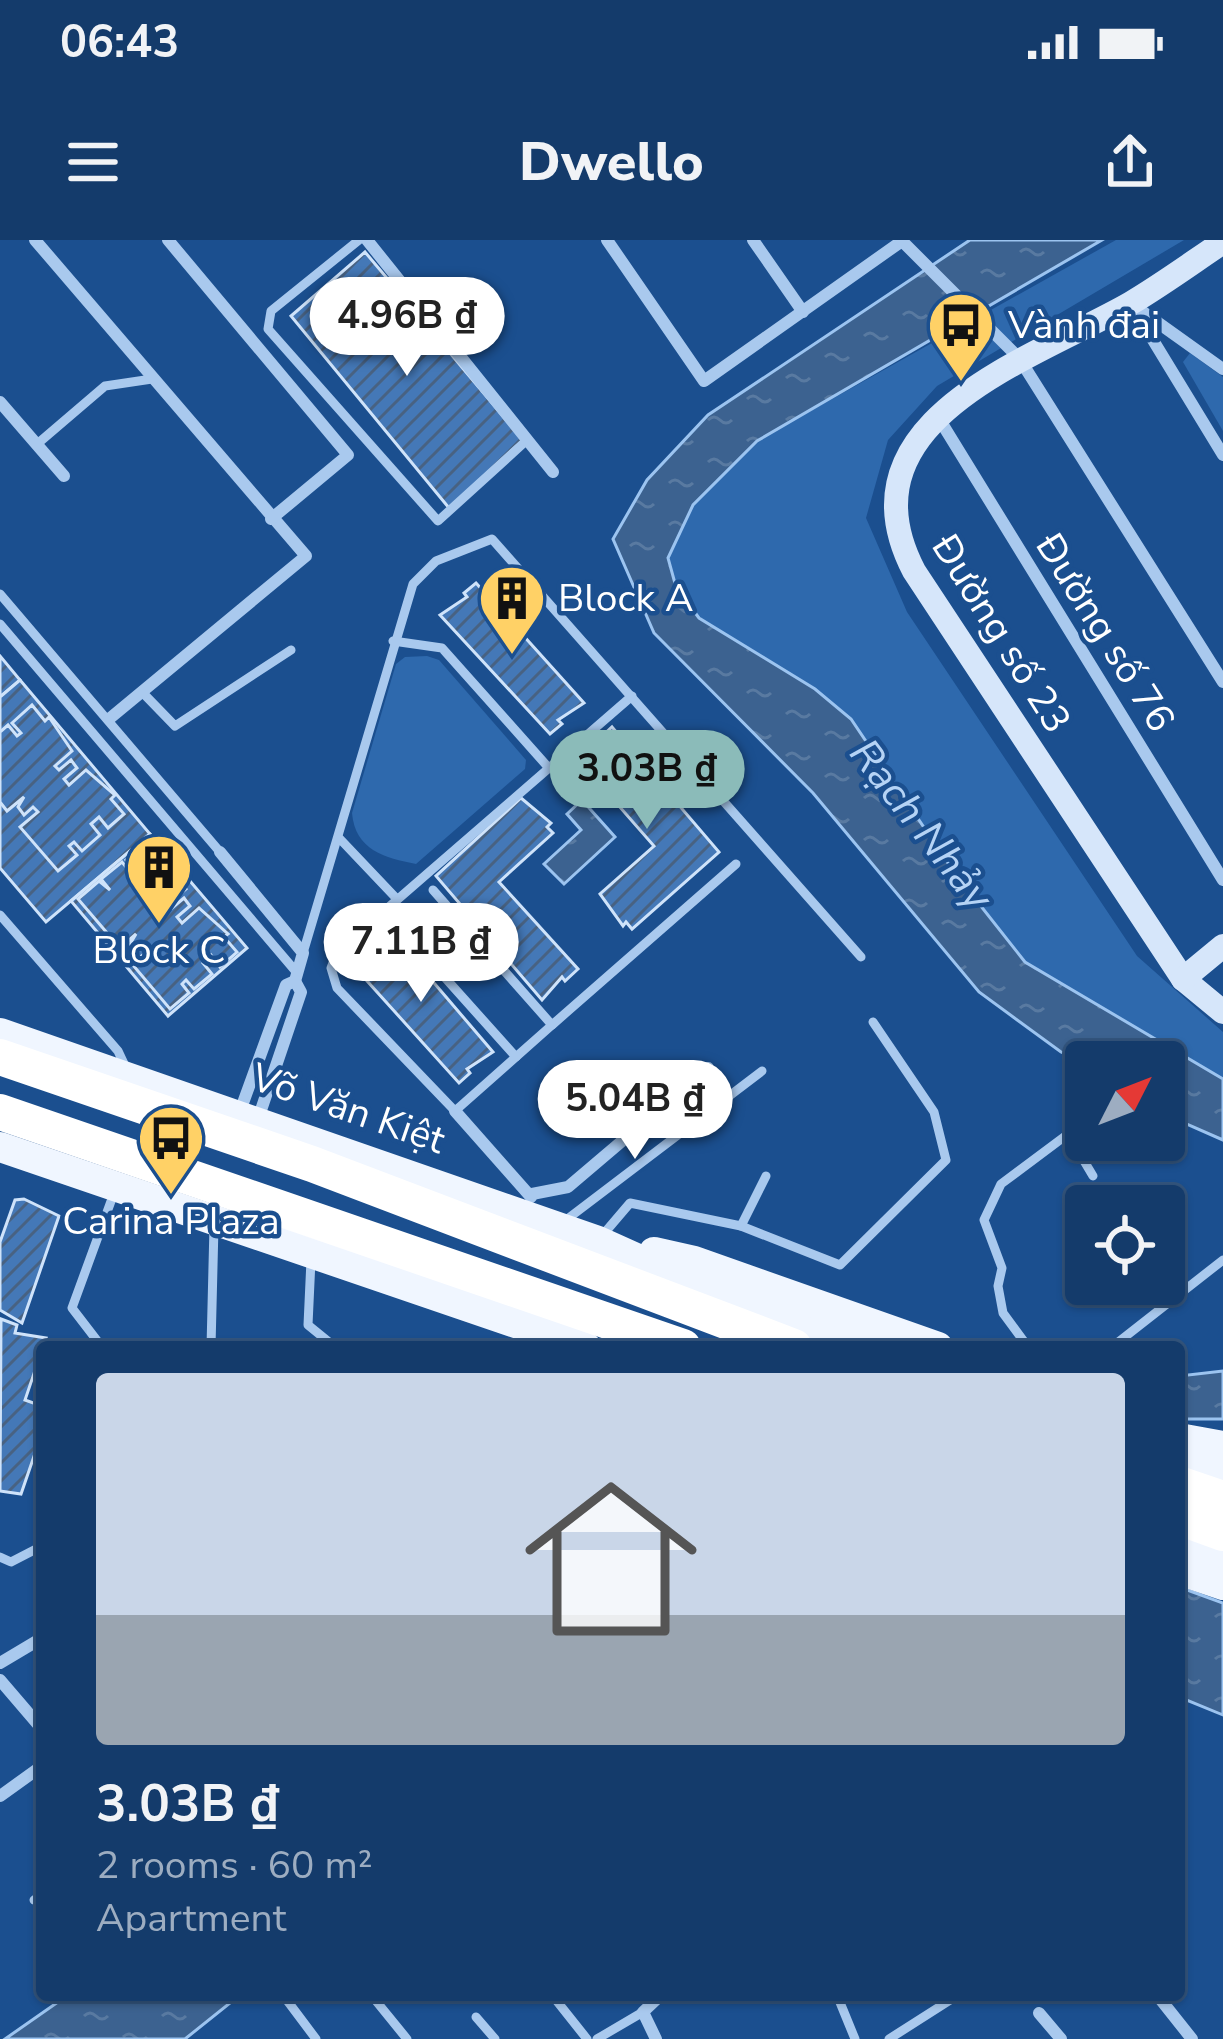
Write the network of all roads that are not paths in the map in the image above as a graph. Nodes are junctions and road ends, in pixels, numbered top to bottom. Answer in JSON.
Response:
{"nodes":[{"id":1,"x":34,"y":240,"type":"edge"},
{"id":2,"x":168,"y":240,"type":"edge"},
{"id":3,"x":363,"y":240,"type":"edge"},
{"id":4,"x":607,"y":240,"type":"edge"},
{"id":5,"x":753,"y":240,"type":"edge"},
{"id":6,"x":902,"y":240,"type":"edge"},
{"id":7,"x":1223,"y":242,"type":"edge"},
{"id":8,"x":1130,"y":303,"type":"junction"},
{"id":9,"x":803,"y":312,"type":"junction"},
{"id":10,"x":1019,"y":358,"type":"junction"},
{"id":11,"x":1223,"y":369,"type":"edge"},
{"id":12,"x":152,"y":379,"type":"junction"},
{"id":13,"x":0,"y":402,"type":"edge"},
{"id":14,"x":938,"y":417,"type":"junction"},
{"id":15,"x":526,"y":441,"type":"junction"},
{"id":16,"x":36,"y":445,"type":"junction"},
{"id":17,"x":1223,"y":455,"type":"edge"},
{"id":18,"x":553,"y":472,"type":"dead end"},
{"id":19,"x":64,"y":476,"type":"dead end"},
{"id":20,"x":271,"y":519,"type":"junction"},
{"id":21,"x":0,"y":594,"type":"edge"},
{"id":22,"x":0,"y":625,"type":"edge"},
{"id":23,"x":393,"y":641,"type":"junction"},
{"id":24,"x":291,"y":650,"type":"dead end"},
{"id":25,"x":1223,"y":682,"type":"edge"},
{"id":26,"x":142,"y":692,"type":"junction"},
{"id":27,"x":632,"y":696,"type":"junction"},
{"id":28,"x":109,"y":719,"type":"junction"},
{"id":29,"x":548,"y":767,"type":"junction"},
{"id":30,"x":340,"y":838,"type":"junction"},
{"id":31,"x":220,"y":852,"type":"joint"},
{"id":32,"x":736,"y":864,"type":"dead end"},
{"id":33,"x":1223,"y":880,"type":"edge"},
{"id":34,"x":433,"y":890,"type":"dead end"},
{"id":35,"x":397,"y":898,"type":"junction"},
{"id":36,"x":0,"y":915,"type":"edge"},
{"id":37,"x":398,"y":924,"type":"dead end"},
{"id":38,"x":1223,"y":946,"type":"edge"},
{"id":39,"x":304,"y":953,"type":"junction"},
{"id":40,"x":861,"y":957,"type":"dead end"},
{"id":41,"x":297,"y":977,"type":"junction"},
{"id":42,"x":1183,"y":979,"type":"junction"},
{"id":43,"x":1223,"y":1012,"type":"edge"},
{"id":44,"x":872,"y":1022,"type":"dead end"},
{"id":45,"x":552,"y":1024,"type":"junction"},
{"id":46,"x":0,"y":1033,"type":"edge"},
{"id":47,"x":0,"y":1057,"type":"edge"},
{"id":48,"x":516,"y":1057,"type":"junction"},
{"id":49,"x":708,"y":1068,"type":"dead end"},
{"id":50,"x":761,"y":1071,"type":"dead end"},
{"id":51,"x":131,"y":1078,"type":"junction"},
{"id":52,"x":252,"y":1080,"type":"junction"},
{"id":53,"x":269,"y":1087,"type":"junction"},
{"id":54,"x":455,"y":1111,"type":"junction"},
{"id":55,"x":0,"y":1112,"type":"edge"},
{"id":56,"x":249,"y":1117,"type":"junction"},
{"id":57,"x":0,"y":1147,"type":"edge"},
{"id":58,"x":312,"y":1164,"type":"junction"},
{"id":59,"x":766,"y":1176,"type":"dead end"},
{"id":60,"x":1093,"y":1176,"type":"dead end"},
{"id":61,"x":116,"y":1188,"type":"junction"},
{"id":62,"x":528,"y":1204,"type":"junction"},
{"id":63,"x":293,"y":1216,"type":"junction"},
{"id":64,"x":214,"y":1221,"type":"junction"},
{"id":65,"x":741,"y":1226,"type":"junction"},
{"id":66,"x":557,"y":1227,"type":"junction"},
{"id":67,"x":598,"y":1240,"type":"junction"},
{"id":68,"x":311,"y":1254,"type":"junction"},
{"id":69,"x":1223,"y":1260,"type":"edge"},
{"id":70,"x":510,"y":1323,"type":"junction"},
{"id":71,"x":97,"y":1341,"type":"edge"},
{"id":72,"x":211,"y":1341,"type":"edge"},
{"id":73,"x":328,"y":1341,"type":"edge"},
{"id":74,"x":546,"y":1341,"type":"edge"},
{"id":75,"x":567,"y":1341,"type":"edge"},
{"id":76,"x":665,"y":1341,"type":"edge"},
{"id":77,"x":778,"y":1341,"type":"edge"},
{"id":78,"x":850,"y":1341,"type":"edge"},
{"id":79,"x":921,"y":1341,"type":"edge"},
{"id":80,"x":1024,"y":1341,"type":"edge"},
{"id":81,"x":1120,"y":1341,"type":"edge"},
{"id":82,"x":1185,"y":1439,"type":"edge"},
{"id":83,"x":1223,"y":1446,"type":"edge"},
{"id":84,"x":1185,"y":1458,"type":"edge"},
{"id":85,"x":1223,"y":1471,"type":"edge"},
{"id":86,"x":1185,"y":1486,"type":"edge"},
{"id":87,"x":1223,"y":1499,"type":"edge"},
{"id":88,"x":1185,"y":1519,"type":"edge"},
{"id":89,"x":1223,"y":1533,"type":"edge"},
{"id":90,"x":1185,"y":1546,"type":"edge"},
{"id":91,"x":36,"y":1549,"type":"edge"},
{"id":92,"x":0,"y":1557,"type":"edge"},
{"id":93,"x":1223,"y":1560,"type":"edge"},
{"id":94,"x":1185,"y":1572,"type":"edge"},
{"id":95,"x":1223,"y":1585,"type":"edge"},
{"id":96,"x":36,"y":1642,"type":"edge"},
{"id":97,"x":0,"y":1663,"type":"edge"},
{"id":98,"x":0,"y":1680,"type":"edge"},
{"id":99,"x":36,"y":1722,"type":"edge"},
{"id":100,"x":36,"y":1770,"type":"edge"},
{"id":101,"x":0,"y":1796,"type":"edge"},
{"id":102,"x":288,"y":2001,"type":"edge"},
{"id":103,"x":376,"y":2001,"type":"edge"},
{"id":104,"x":557,"y":2001,"type":"edge"},
{"id":105,"x":652,"y":2001,"type":"edge"},
{"id":106,"x":839,"y":2001,"type":"edge"},
{"id":107,"x":949,"y":2001,"type":"edge"},
{"id":108,"x":1162,"y":2001,"type":"edge"},
{"id":109,"x":643,"y":2012,"type":"junction"},
{"id":110,"x":1040,"y":2012,"type":"dead end"},
{"id":111,"x":476,"y":2017,"type":"dead end"},
{"id":112,"x":316,"y":2039,"type":"edge"},
{"id":113,"x":407,"y":2039,"type":"edge"},
{"id":114,"x":495,"y":2039,"type":"edge"},
{"id":115,"x":587,"y":2039,"type":"edge"},
{"id":116,"x":597,"y":2039,"type":"edge"},
{"id":117,"x":656,"y":2039,"type":"edge"},
{"id":118,"x":855,"y":2039,"type":"edge"},
{"id":119,"x":889,"y":2039,"type":"edge"},
{"id":120,"x":1061,"y":2039,"type":"edge"},
{"id":121,"x":1192,"y":2039,"type":"edge"}],
"edges":[{"from":1,"to":12,"type":"street"},
{"from":2,"to":20,"type":"street"},
{"from":3,"to":15,"type":"street"},
{"from":3,"to":15,"type":"lane"},
{"from":4,"to":9,"type":"street"},
{"from":5,"to":9,"type":"street"},
{"from":6,"to":9,"type":"street"},
{"from":6,"to":10,"type":"street"},
{"from":7,"to":8,"type":"street","name":"Đường số 23"},
{"from":8,"to":10,"type":"street","name":"Đường số 23"},
{"from":8,"to":11,"type":"street"},
{"from":8,"to":17,"type":"street"},
{"from":10,"to":14,"type":"street","name":"Đường số 23"},
{"from":10,"to":25,"type":"street"},
{"from":12,"to":16,"type":"lane"},
{"from":12,"to":20,"type":"street"},
{"from":13,"to":16,"type":"street"},
{"from":14,"to":33,"type":"street","name":"Đường số 76"},
{"from":14,"to":42,"type":"street","name":"Đường số 23"},
{"from":15,"to":18,"type":"street"},
{"from":16,"to":19,"type":"street"},
{"from":20,"to":26,"type":"street"},
{"from":21,"to":28,"type":"lane"},
{"from":22,"to":41,"type":"lane"},
{"from":23,"to":27,"type":"lane"},
{"from":23,"to":29,"type":"lane"},
{"from":23,"to":30,"type":"lane"},
{"from":24,"to":26,"type":"lane"},
{"from":26,"to":28,"type":"street"},
{"from":27,"to":29,"type":"lane"},
{"from":27,"to":40,"type":"lane"},
{"from":28,"to":31,"type":"lane"},
{"from":29,"to":35,"type":"lane"},
{"from":30,"to":35,"type":"lane"},
{"from":30,"to":39,"type":"lane"},
{"from":31,"to":39,"type":"street"},
{"from":32,"to":45,"type":"lane"},
{"from":34,"to":45,"type":"lane"},
{"from":35,"to":54,"type":"lane"},
{"from":36,"to":51,"type":"lane"},
{"from":37,"to":48,"type":"lane"},
{"from":38,"to":42,"type":"street"},
{"from":39,"to":41,"type":"street"},
{"from":41,"to":52,"type":"street"},
{"from":41,"to":53,"type":"street"},
{"from":42,"to":43,"type":"street","name":"Đường số 23"},
{"from":44,"to":65,"type":"lane"},
{"from":45,"to":48,"type":"lane"},
{"from":46,"to":51,"type":"main road","name":"Võ Văn Kiệt"},
{"from":47,"to":58,"type":"highway","name":"Võ Văn Kiệt"},
{"from":48,"to":54,"type":"lane"},
{"from":49,"to":62,"type":"street"},
{"from":50,"to":66,"type":"lane"},
{"from":51,"to":56,"type":"main road","name":"Võ Văn Kiệt"},
{"from":52,"to":53,"type":"street"},
{"from":52,"to":56,"type":"street"},
{"from":53,"to":56,"type":"street"},
{"from":54,"to":62,"type":"street"},
{"from":55,"to":63,"type":"highway"},
{"from":56,"to":62,"type":"main road","name":"Võ Văn Kiệt"},
{"from":57,"to":61,"type":"main road"},
{"from":58,"to":63,"type":"highway"},
{"from":58,"to":77,"type":"highway","name":"Võ Văn Kiệt"},
{"from":59,"to":65,"type":"lane"},
{"from":60,"to":80,"type":"lane"},
{"from":61,"to":64,"type":"main road"},
{"from":61,"to":71,"type":"lane"},
{"from":62,"to":66,"type":"main road","name":"Võ Văn Kiệt"},
{"from":63,"to":76,"type":"highway"},
{"from":64,"to":68,"type":"main road"},
{"from":64,"to":72,"type":"lane"},
{"from":65,"to":67,"type":"lane"},
{"from":66,"to":67,"type":"main road","name":"Võ Văn Kiệt"},
{"from":67,"to":78,"type":"main road","name":"Võ Văn Kiệt"},
{"from":67,"to":79,"type":"main road"},
{"from":68,"to":70,"type":"main road"},
{"from":68,"to":73,"type":"lane"},
{"from":69,"to":81,"type":"lane"},
{"from":70,"to":74,"type":"main road"},
{"from":70,"to":75,"type":"main road"},
{"from":82,"to":83,"type":"main road"},
{"from":84,"to":85,"type":"main road"},
{"from":86,"to":87,"type":"highway"},
{"from":88,"to":89,"type":"highway"},
{"from":90,"to":93,"type":"main road"},
{"from":91,"to":92,"type":"lane"},
{"from":94,"to":95,"type":"main road"},
{"from":96,"to":97,"type":"street"},
{"from":98,"to":99,"type":"street"},
{"from":100,"to":101,"type":"street"},
{"from":102,"to":112,"type":"lane"},
{"from":103,"to":113,"type":"lane"},
{"from":104,"to":115,"type":"lane"},
{"from":105,"to":109,"type":"street"},
{"from":106,"to":118,"type":"lane"},
{"from":107,"to":119,"type":"lane"},
{"from":108,"to":121,"type":"street"},
{"from":109,"to":116,"type":"lane"},
{"from":109,"to":117,"type":"street"},
{"from":110,"to":120,"type":"street"},
{"from":111,"to":114,"type":"lane"}]}
